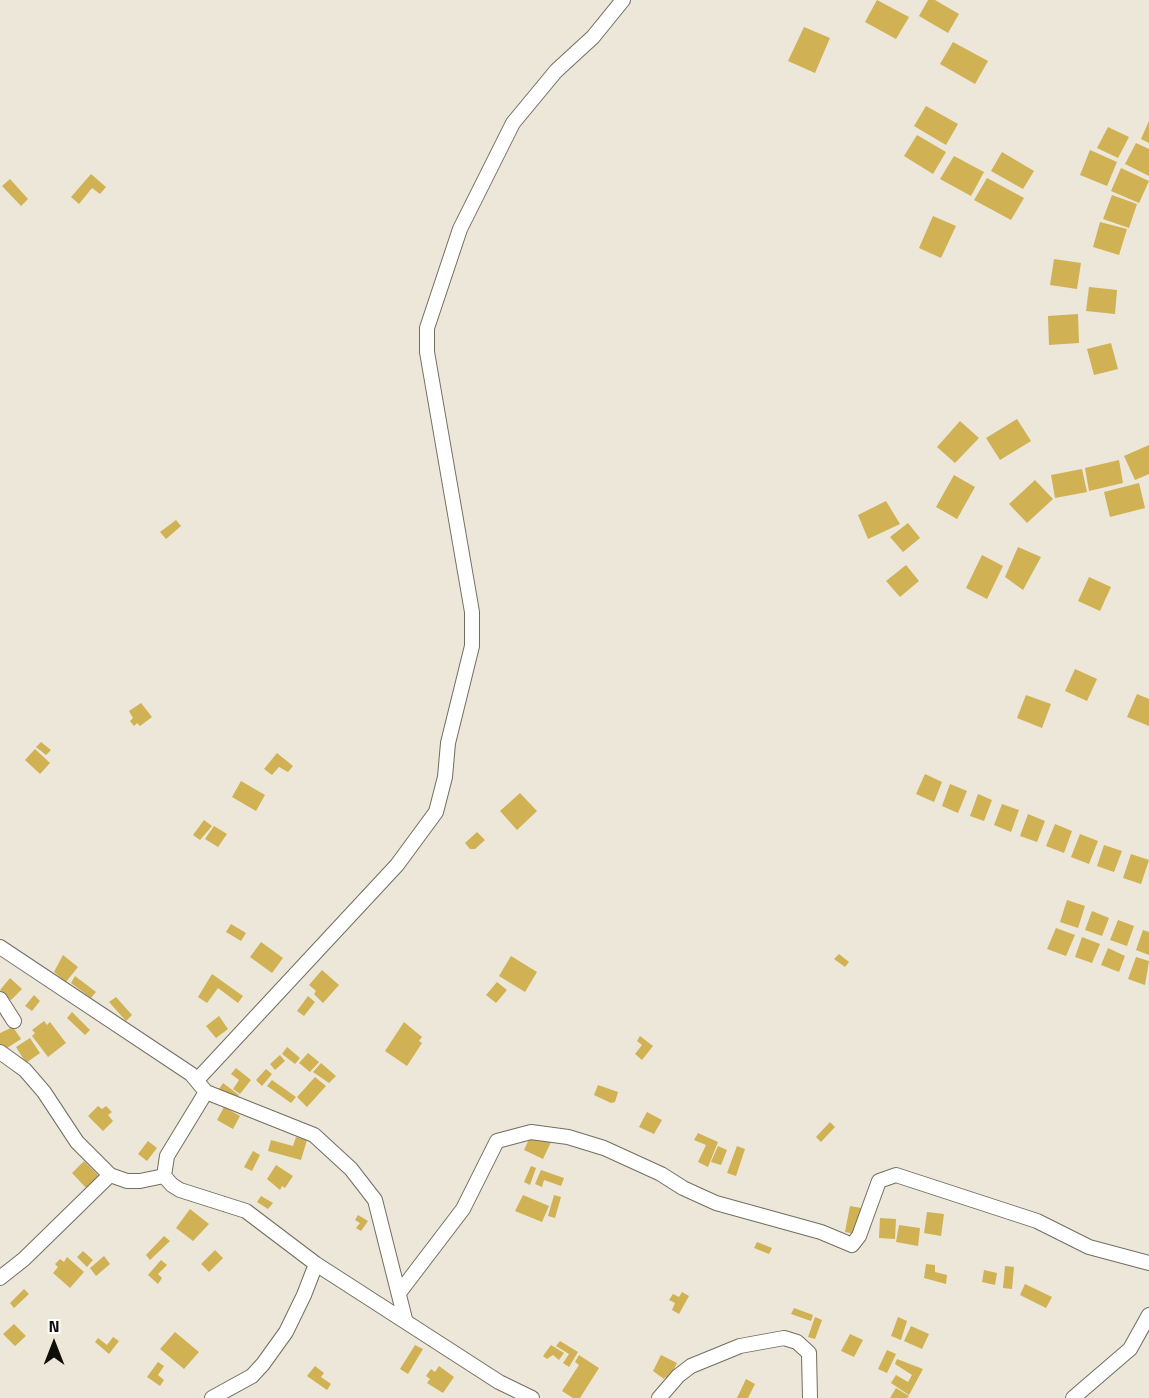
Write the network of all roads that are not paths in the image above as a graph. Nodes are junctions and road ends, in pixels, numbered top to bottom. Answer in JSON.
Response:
{"nodes":[{"id":1,"x":623,"y":0,"type":"edge"},
{"id":2,"x":0,"y":947,"type":"edge"},
{"id":3,"x":0,"y":999,"type":"edge"},
{"id":4,"x":14,"y":1020,"type":"dead end"},
{"id":5,"x":0,"y":1052,"type":"edge"},
{"id":6,"x":197,"y":1080,"type":"junction"},
{"id":7,"x":206,"y":1092,"type":"junction"},
{"id":8,"x":110,"y":1174,"type":"junction"},
{"id":9,"x":164,"y":1176,"type":"junction"},
{"id":10,"x":1149,"y":1263,"type":"edge"},
{"id":11,"x":316,"y":1264,"type":"junction"},
{"id":12,"x":0,"y":1278,"type":"edge"},
{"id":13,"x":399,"y":1293,"type":"junction"},
{"id":14,"x":1149,"y":1315,"type":"edge"},
{"id":15,"x":405,"y":1319,"type":"junction"},
{"id":16,"x":212,"y":1398,"type":"edge"},
{"id":17,"x":532,"y":1398,"type":"edge"},
{"id":18,"x":659,"y":1398,"type":"edge"},
{"id":19,"x":810,"y":1398,"type":"edge"},
{"id":20,"x":1072,"y":1398,"type":"edge"}],
"edges":[{"from":1,"to":6,"type":"street"},
{"from":2,"to":6,"type":"street"},
{"from":3,"to":4,"type":"street"},
{"from":5,"to":8,"type":"street"},
{"from":6,"to":7,"type":"street"},
{"from":7,"to":9,"type":"street"},
{"from":7,"to":13,"type":"street"},
{"from":8,"to":9,"type":"street"},
{"from":8,"to":12,"type":"street"},
{"from":9,"to":11,"type":"street"},
{"from":10,"to":13,"type":"street"},
{"from":11,"to":15,"type":"street"},
{"from":11,"to":16,"type":"street"},
{"from":13,"to":15,"type":"street"},
{"from":14,"to":20,"type":"street"},
{"from":15,"to":17,"type":"street"},
{"from":18,"to":19,"type":"street"}]}
